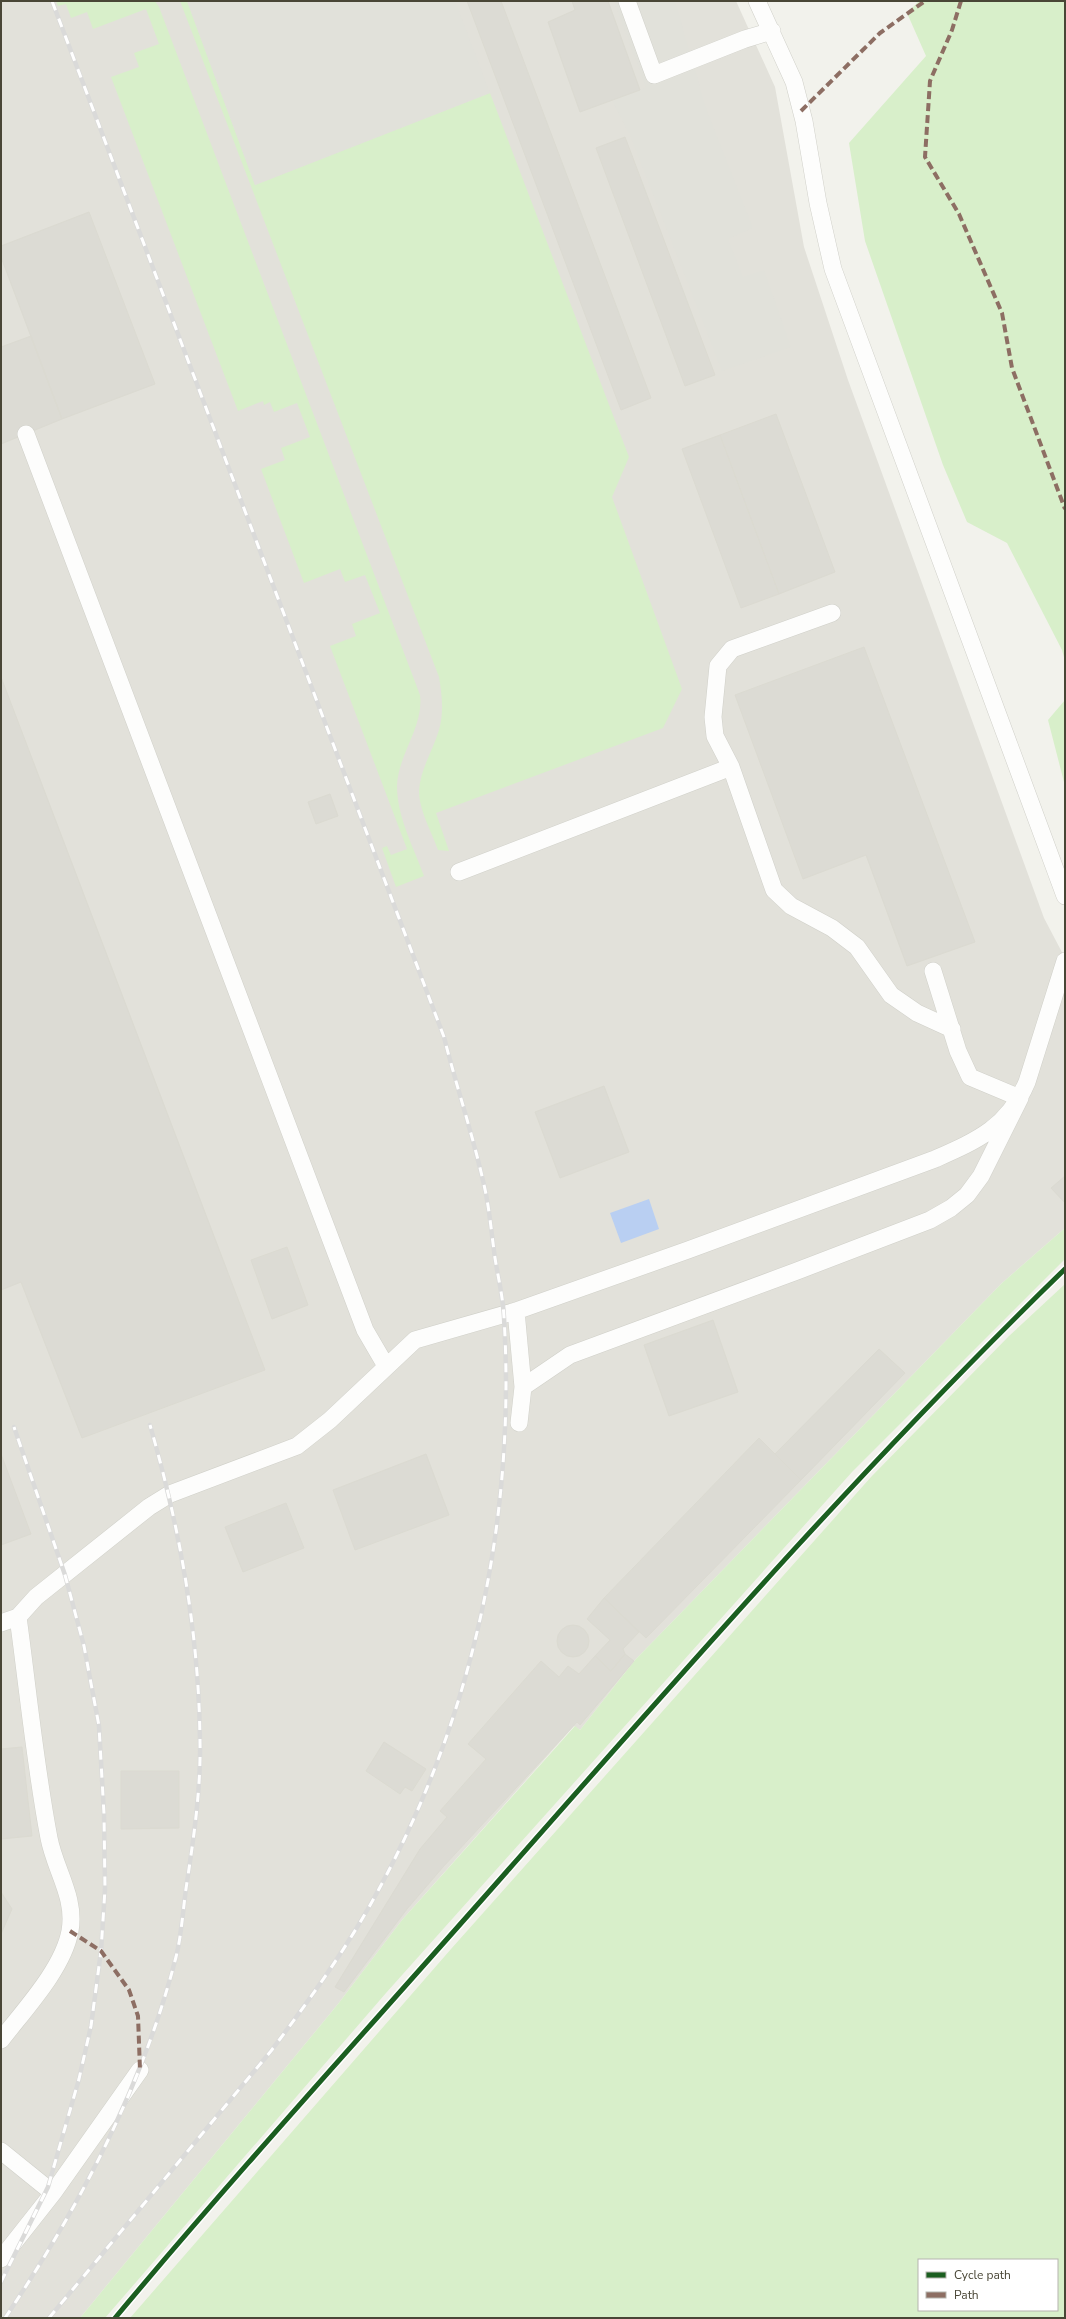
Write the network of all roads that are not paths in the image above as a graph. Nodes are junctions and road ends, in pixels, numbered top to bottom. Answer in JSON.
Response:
{"nodes":[{"id":1,"x":627,"y":1,"type":"edge"},
{"id":2,"x":758,"y":1,"type":"edge"},
{"id":3,"x":772,"y":31,"type":"junction"},
{"id":4,"x":26,"y":434,"type":"dead end"},
{"id":5,"x":832,"y":613,"type":"dead end"},
{"id":6,"x":732,"y":767,"type":"junction"},
{"id":7,"x":459,"y":872,"type":"dead end"},
{"id":8,"x":1065,"y":896,"type":"edge"},
{"id":9,"x":1065,"y":961,"type":"edge"},
{"id":10,"x":933,"y":971,"type":"dead end"},
{"id":11,"x":952,"y":1029,"type":"junction"},
{"id":12,"x":1020,"y":1098,"type":"junction"},
{"id":13,"x":516,"y":1311,"type":"junction"},
{"id":14,"x":386,"y":1366,"type":"junction"},
{"id":15,"x":523,"y":1387,"type":"junction"},
{"id":16,"x":519,"y":1422,"type":"dead end"},
{"id":17,"x":18,"y":1616,"type":"junction"},
{"id":18,"x":1,"y":1623,"type":"edge"},
{"id":19,"x":1,"y":2040,"type":"edge"},
{"id":20,"x":140,"y":2070,"type":"dead end"},
{"id":21,"x":1,"y":2151,"type":"edge"},
{"id":22,"x":53,"y":2193,"type":"junction"},
{"id":23,"x":1,"y":2259,"type":"edge"}],
"edges":[{"from":1,"to":3,"type":"lane"},
{"from":2,"to":3,"type":"lane"},
{"from":3,"to":8,"type":"lane"},
{"from":4,"to":14,"type":"lane"},
{"from":5,"to":6,"type":"lane"},
{"from":6,"to":7,"type":"lane"},
{"from":6,"to":11,"type":"lane"},
{"from":9,"to":12,"type":"lane"},
{"from":10,"to":11,"type":"lane"},
{"from":11,"to":12,"type":"lane"},
{"from":12,"to":13,"type":"lane"},
{"from":12,"to":15,"type":"lane"},
{"from":13,"to":14,"type":"lane"},
{"from":13,"to":15,"type":"lane"},
{"from":14,"to":17,"type":"lane"},
{"from":15,"to":16,"type":"lane"},
{"from":17,"to":18,"type":"lane"},
{"from":17,"to":19,"type":"lane"},
{"from":20,"to":22,"type":"lane"},
{"from":21,"to":22,"type":"lane"},
{"from":22,"to":23,"type":"lane"}]}
